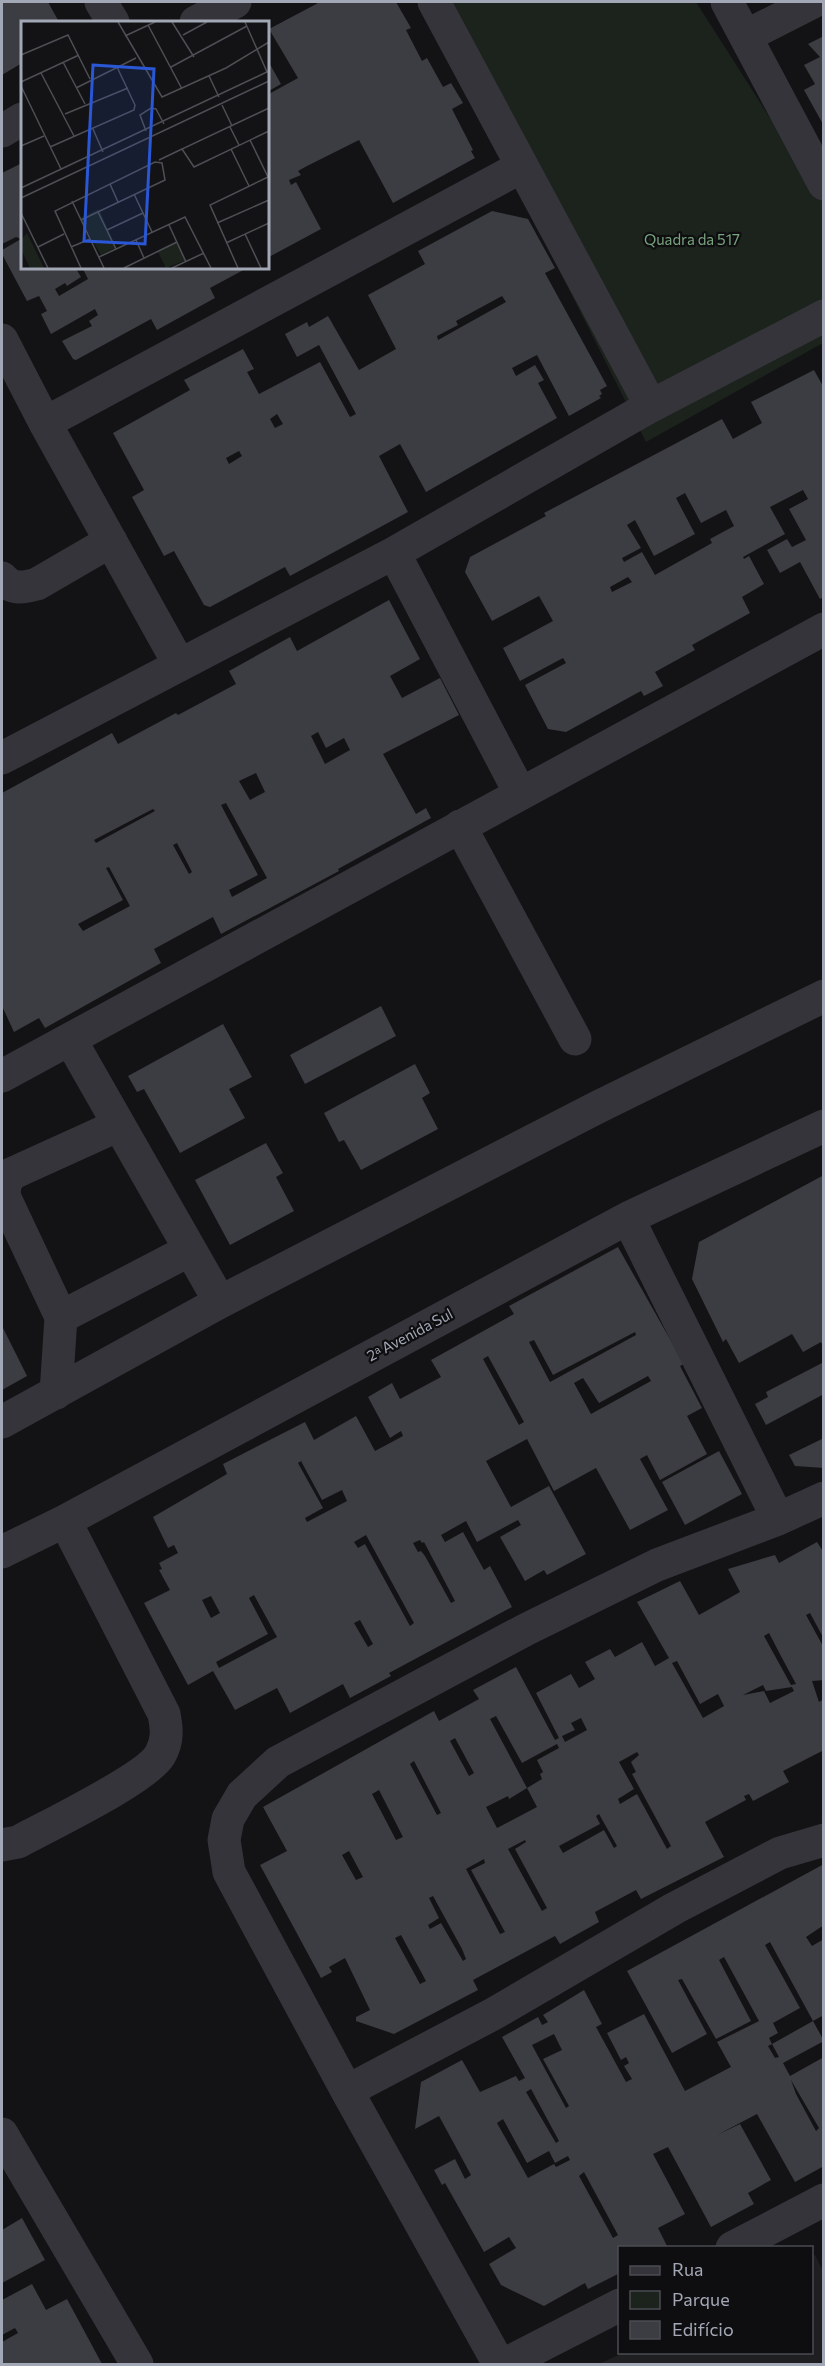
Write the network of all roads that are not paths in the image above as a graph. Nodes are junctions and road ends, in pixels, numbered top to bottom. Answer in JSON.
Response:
{"nodes":[{"id":1,"x":101,"y":2,"type":"edge"},
{"id":2,"x":235,"y":2,"type":"edge"},
{"id":3,"x":434,"y":2,"type":"edge"},
{"id":4,"x":727,"y":2,"type":"edge"},
{"id":5,"x":813,"y":2,"type":"edge"},
{"id":6,"x":111,"y":21,"type":"edge"},
{"id":7,"x":198,"y":21,"type":"edge"},
{"id":8,"x":746,"y":36,"type":"junction"},
{"id":9,"x":21,"y":120,"type":"edge"},
{"id":10,"x":2,"y":131,"type":"edge"},
{"id":11,"x":521,"y":167,"type":"junction"},
{"id":12,"x":824,"y":184,"type":"edge"},
{"id":13,"x":824,"y":316,"type":"edge"},
{"id":14,"x":2,"y":339,"type":"edge"},
{"id":15,"x":651,"y":406,"type":"junction"},
{"id":16,"x":45,"y":423,"type":"junction"},
{"id":17,"x":111,"y":541,"type":"junction"},
{"id":18,"x":394,"y":553,"type":"junction"},
{"id":19,"x":2,"y":578,"type":"edge"},
{"id":20,"x":824,"y":629,"type":"edge"},
{"id":21,"x":179,"y":664,"type":"junction"},
{"id":22,"x":2,"y":758,"type":"edge"},
{"id":23,"x":520,"y":793,"type":"junction"},
{"id":24,"x":460,"y":826,"type":"junction"},
{"id":25,"x":824,"y":996,"type":"edge"},
{"id":26,"x":70,"y":1039,"type":"junction"},
{"id":27,"x":575,"y":1039,"type":"dead end"},
{"id":28,"x":2,"y":1076,"type":"edge"},
{"id":29,"x":119,"y":1125,"type":"junction"},
{"id":30,"x":824,"y":1126,"type":"edge"},
{"id":31,"x":628,"y":1218,"type":"junction"},
{"id":32,"x":190,"y":1250,"type":"junction"},
{"id":33,"x":220,"y":1302,"type":"junction"},
{"id":34,"x":61,"y":1317,"type":"junction"},
{"id":35,"x":56,"y":1393,"type":"junction"},
{"id":36,"x":2,"y":1422,"type":"edge"},
{"id":37,"x":824,"y":1498,"type":"edge"},
{"id":38,"x":778,"y":1519,"type":"junction"},
{"id":39,"x":65,"y":1521,"type":"junction"},
{"id":40,"x":2,"y":1552,"type":"edge"},
{"id":41,"x":824,"y":1840,"type":"edge"},
{"id":42,"x":2,"y":1845,"type":"edge"},
{"id":43,"x":347,"y":2091,"type":"junction"},
{"id":44,"x":2,"y":2134,"type":"edge"},
{"id":45,"x":824,"y":2200,"type":"edge"},
{"id":46,"x":734,"y":2246,"type":"edge"},
{"id":47,"x":618,"y":2307,"type":"edge"},
{"id":48,"x":136,"y":2364,"type":"edge"},
{"id":49,"x":499,"y":2364,"type":"edge"},
{"id":50,"x":505,"y":2364,"type":"edge"}],
"edges":[{"from":1,"to":6,"type":"street"},
{"from":2,"to":7,"type":"street"},
{"from":3,"to":11,"type":"street"},
{"from":4,"to":8,"type":"street"},
{"from":5,"to":8,"type":"street"},
{"from":8,"to":12,"type":"street"},
{"from":9,"to":10,"type":"street"},
{"from":11,"to":15,"type":"street"},
{"from":11,"to":16,"type":"street"},
{"from":13,"to":15,"type":"street"},
{"from":14,"to":16,"type":"street"},
{"from":15,"to":18,"type":"street"},
{"from":16,"to":17,"type":"street"},
{"from":17,"to":19,"type":"street"},
{"from":17,"to":21,"type":"street"},
{"from":18,"to":21,"type":"street"},
{"from":18,"to":23,"type":"street"},
{"from":20,"to":23,"type":"street"},
{"from":21,"to":22,"type":"street"},
{"from":23,"to":24,"type":"street"},
{"from":24,"to":26,"type":"street"},
{"from":24,"to":27,"type":"street"},
{"from":25,"to":33,"type":"street"},
{"from":26,"to":28,"type":"street"},
{"from":26,"to":29,"type":"street"},
{"from":29,"to":32,"type":"street"},
{"from":29,"to":34,"type":"street"},
{"from":30,"to":31,"type":"street","name":"2ᵃ Avenida Sul"},
{"from":31,"to":38,"type":"street"},
{"from":31,"to":39,"type":"street","name":"2ᵃ Avenida Sul"},
{"from":32,"to":33,"type":"street"},
{"from":32,"to":34,"type":"street"},
{"from":33,"to":35,"type":"street"},
{"from":34,"to":35,"type":"street"},
{"from":35,"to":36,"type":"street"},
{"from":37,"to":38,"type":"street"},
{"from":38,"to":43,"type":"street"},
{"from":39,"to":40,"type":"street","name":"2ᵃ Avenida Sul"},
{"from":39,"to":42,"type":"street"},
{"from":41,"to":43,"type":"street"},
{"from":43,"to":49,"type":"street"},
{"from":44,"to":48,"type":"street"},
{"from":45,"to":46,"type":"street"},
{"from":47,"to":50,"type":"street"}]}
